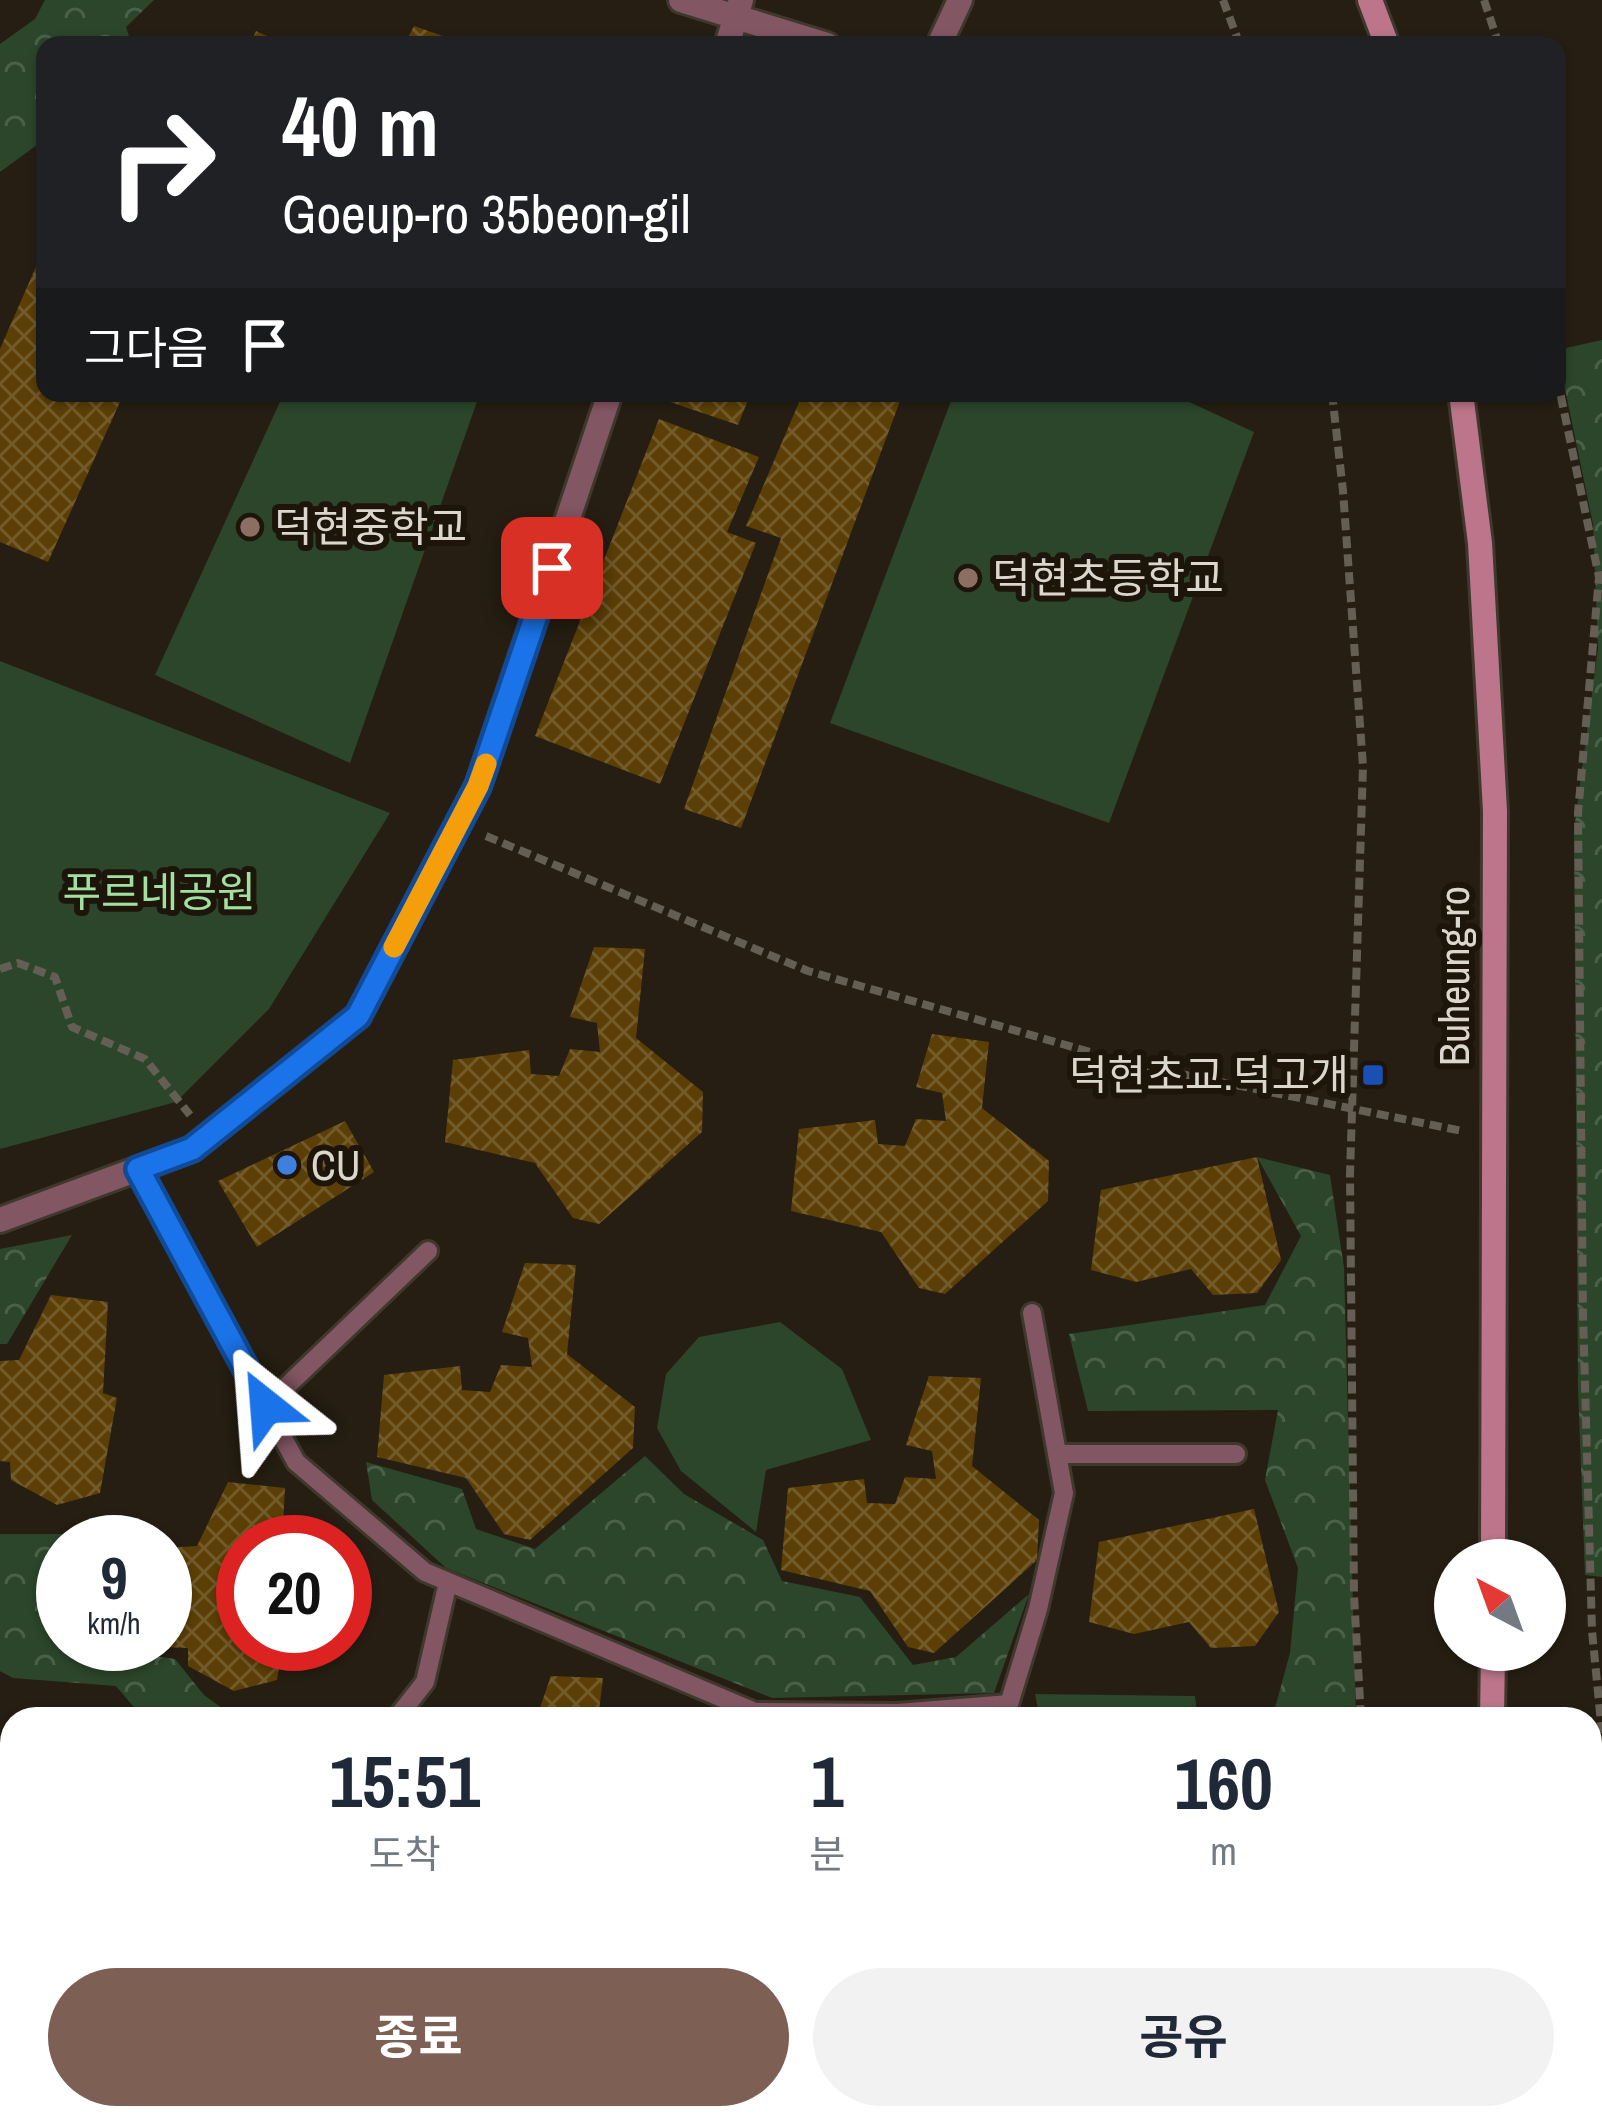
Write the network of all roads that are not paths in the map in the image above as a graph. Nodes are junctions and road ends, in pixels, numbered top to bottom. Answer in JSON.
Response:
{"nodes":[{"id":1,"x":681,"y":0,"type":"edge"},
{"id":2,"x":960,"y":0,"type":"edge"},
{"id":3,"x":1370,"y":0,"type":"edge"},
{"id":4,"x":739,"y":8,"type":"edge"},
{"id":5,"x":806,"y":36,"type":"edge"},
{"id":6,"x":943,"y":36,"type":"edge"},
{"id":7,"x":1384,"y":36,"type":"edge"},
{"id":8,"x":607,"y":402,"type":"edge"},
{"id":9,"x":1462,"y":402,"type":"edge"},
{"id":10,"x":138,"y":1169,"type":"junction"},
{"id":11,"x":0,"y":1220,"type":"edge"},
{"id":12,"x":428,"y":1251,"type":"dead end"},
{"id":13,"x":1031,"y":1313,"type":"dead end"},
{"id":14,"x":266,"y":1406,"type":"junction"},
{"id":15,"x":1057,"y":1454,"type":"junction"},
{"id":16,"x":1236,"y":1454,"type":"dead end"},
{"id":17,"x":1493,"y":1539,"type":"edge"},
{"id":18,"x":448,"y":1582,"type":"junction"},
{"id":19,"x":1492,"y":1671,"type":"edge"},
{"id":20,"x":405,"y":1707,"type":"edge"},
{"id":21,"x":743,"y":1707,"type":"edge"},
{"id":22,"x":972,"y":1707,"type":"edge"},
{"id":23,"x":1492,"y":1707,"type":"edge"}],
"edges":[{"from":1,"to":4,"type":"street"},
{"from":2,"to":6,"type":"street"},
{"from":3,"to":7,"type":"main road"},
{"from":4,"to":5,"type":"street"},
{"from":8,"to":10,"type":"street"},
{"from":9,"to":17,"type":"main road","name":"Buheung-ro"},
{"from":10,"to":11,"type":"street"},
{"from":10,"to":14,"type":"lane"},
{"from":12,"to":14,"type":"lane"},
{"from":13,"to":15,"type":"lane"},
{"from":14,"to":18,"type":"lane"},
{"from":15,"to":16,"type":"lane"},
{"from":15,"to":22,"type":"lane"},
{"from":18,"to":20,"type":"lane"},
{"from":18,"to":21,"type":"lane"},
{"from":19,"to":23,"type":"main road"}]}
